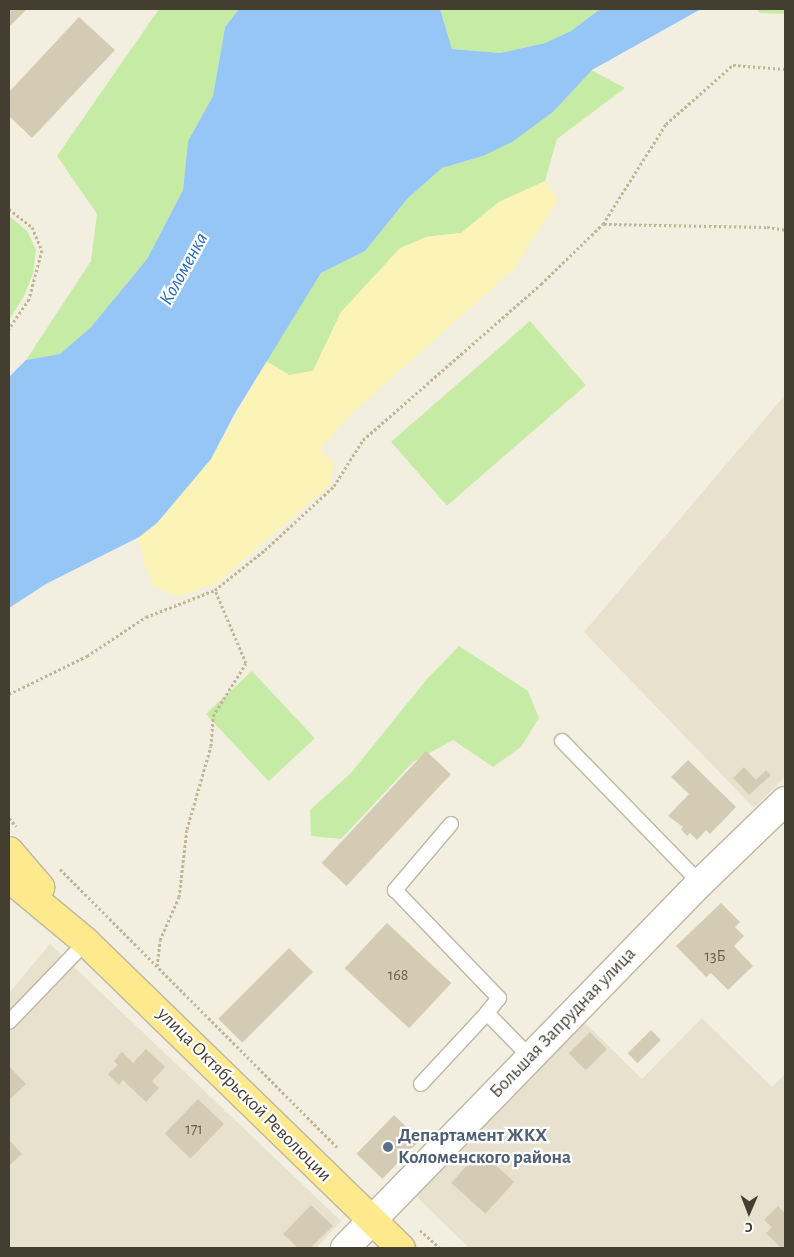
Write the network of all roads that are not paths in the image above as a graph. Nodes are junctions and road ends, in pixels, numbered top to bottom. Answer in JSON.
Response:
{"nodes":[{"id":1,"x":562,"y":741,"type":"dead end"},
{"id":2,"x":781,"y":812,"type":"edge"},
{"id":3,"x":452,"y":824,"type":"dead end"},
{"id":4,"x":16,"y":842,"type":"edge"},
{"id":5,"x":9,"y":878,"type":"edge"},
{"id":6,"x":700,"y":883,"type":"junction"},
{"id":7,"x":86,"y":942,"type":"junction"},
{"id":8,"x":487,"y":1013,"type":"junction"},
{"id":9,"x":9,"y":1022,"type":"edge"},
{"id":10,"x":530,"y":1056,"type":"junction"},
{"id":11,"x":421,"y":1084,"type":"dead end"},
{"id":12,"x":371,"y":1220,"type":"junction"},
{"id":13,"x":345,"y":1248,"type":"edge"},
{"id":14,"x":401,"y":1248,"type":"edge"}],
"edges":[{"from":1,"to":6,"type":"lane"},
{"from":2,"to":6,"type":"street","name":"Большая Запрудная улица"},
{"from":3,"to":8,"type":"lane"},
{"from":4,"to":7,"type":"main road","name":"улица Октябрьской Революции"},
{"from":5,"to":7,"type":"main road","name":"улица Октябрьской Революции"},
{"from":6,"to":10,"type":"street","name":"Большая Запрудная улица"},
{"from":7,"to":9,"type":"lane"},
{"from":7,"to":12,"type":"main road","name":"улица Октябрьской Революции"},
{"from":8,"to":10,"type":"lane"},
{"from":8,"to":11,"type":"lane"},
{"from":10,"to":12,"type":"street","name":"Большая Запрудная улица"},
{"from":12,"to":13,"type":"street","name":"Большая Запрудная улица"},
{"from":12,"to":14,"type":"main road","name":"улица Октябрьской Революции"}]}
